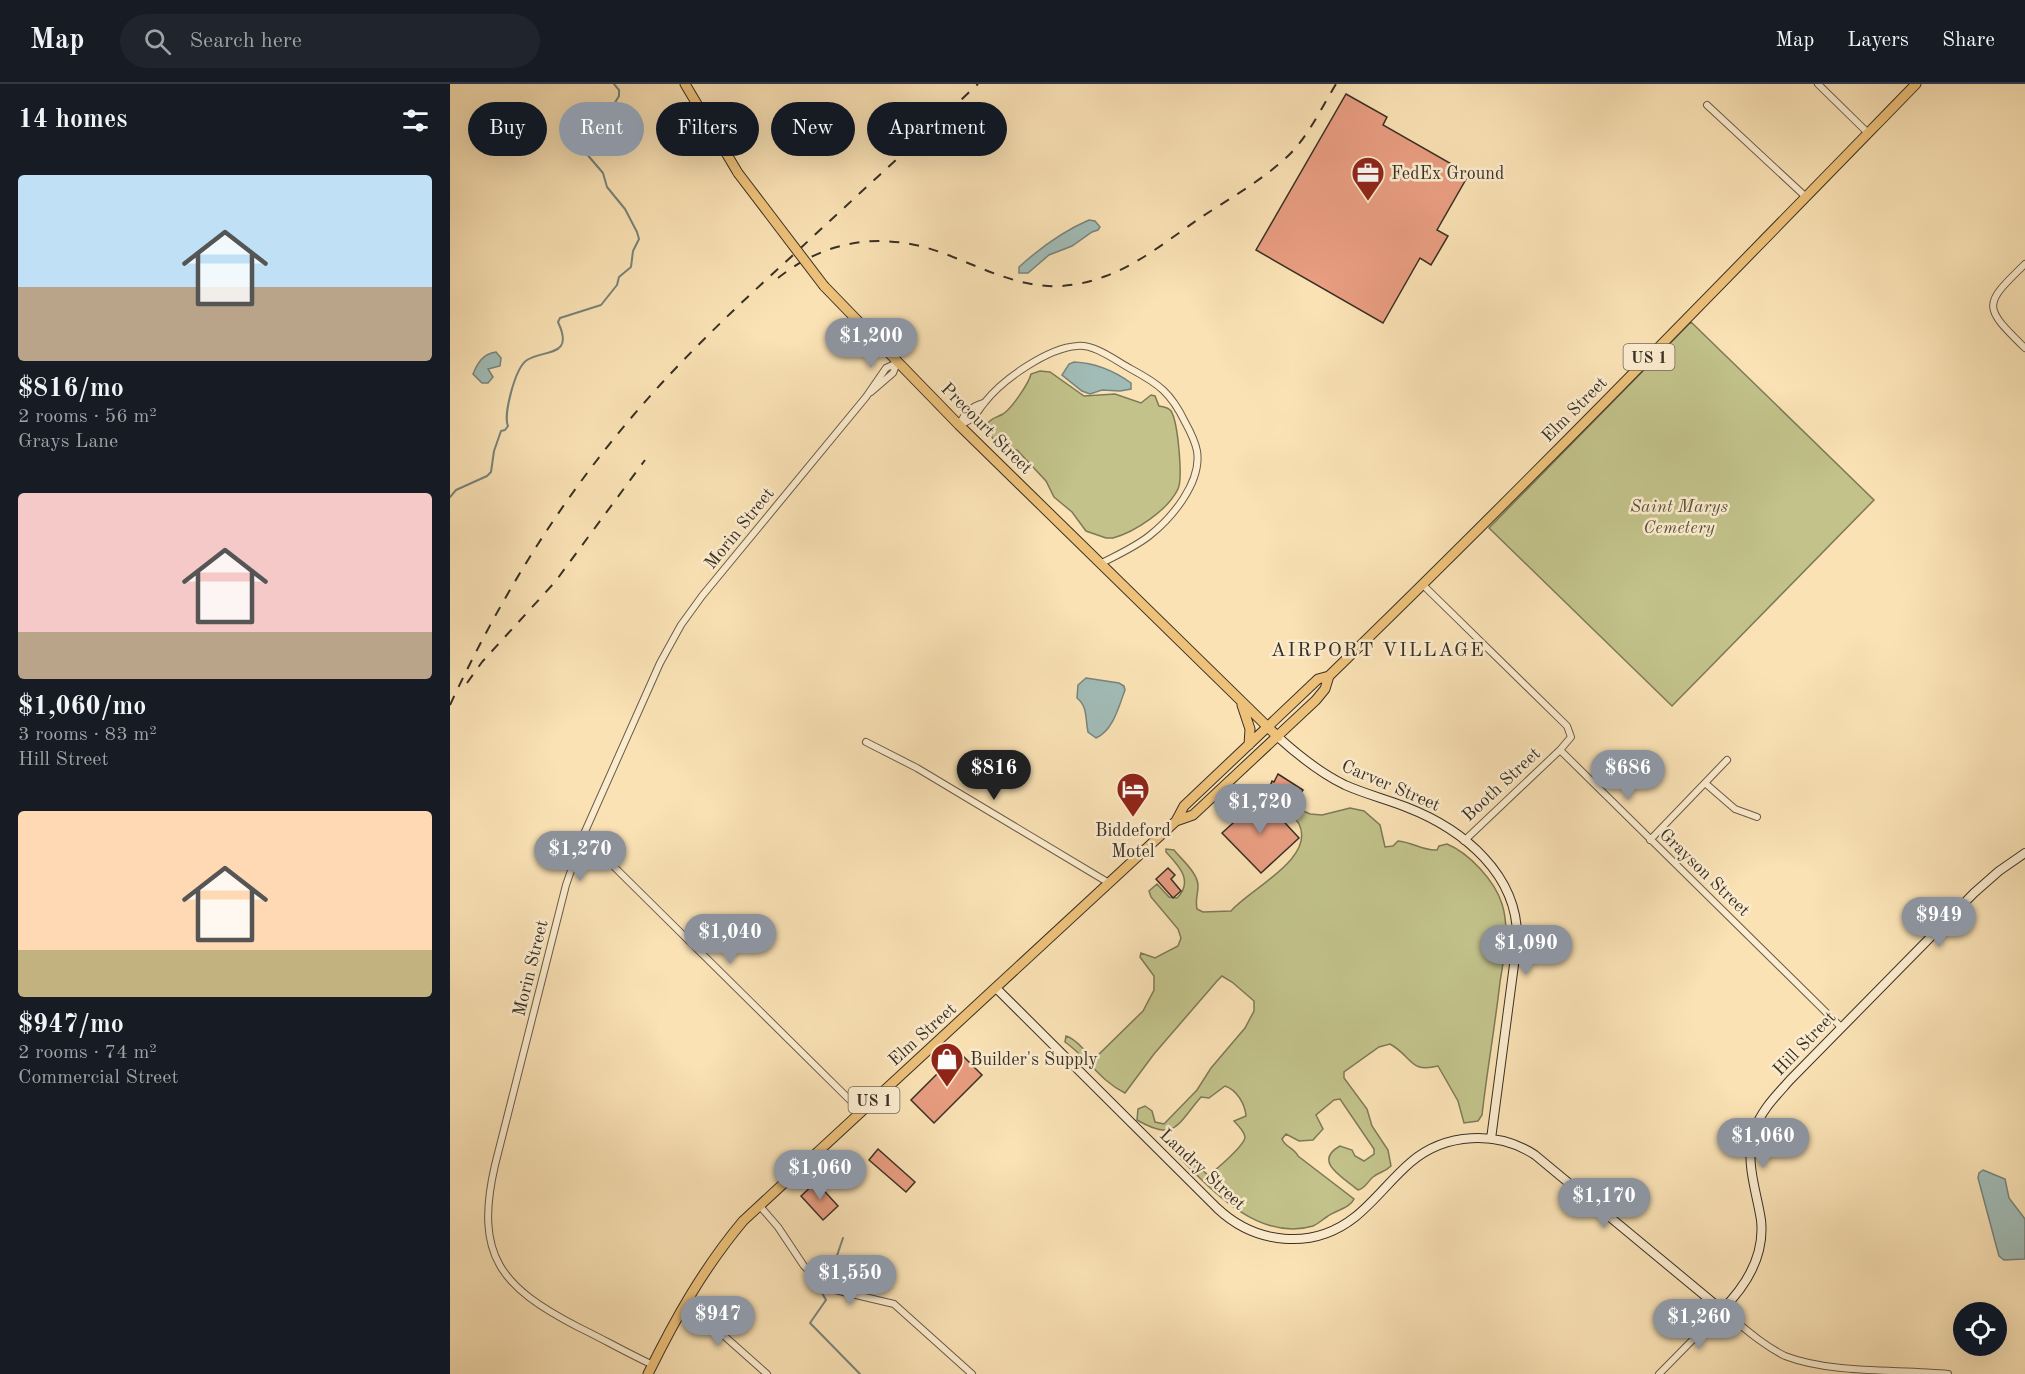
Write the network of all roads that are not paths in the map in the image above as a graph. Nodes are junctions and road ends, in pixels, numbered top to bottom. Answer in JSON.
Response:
{"nodes":[{"id":1,"x":685,"y":84,"type":"edge"},
{"id":2,"x":1818,"y":84,"type":"edge"},
{"id":3,"x":1916,"y":84,"type":"edge"},
{"id":4,"x":1707,"y":105,"type":"dead end"},
{"id":5,"x":1868,"y":133,"type":"junction"},
{"id":6,"x":1806,"y":197,"type":"junction"},
{"id":7,"x":2025,"y":264,"type":"edge"},
{"id":8,"x":2025,"y":348,"type":"edge"},
{"id":9,"x":897,"y":363,"type":"junction"},
{"id":10,"x":959,"y":425,"type":"junction"},
{"id":11,"x":1102,"y":564,"type":"junction"},
{"id":12,"x":1422,"y":584,"type":"junction"},
{"id":13,"x":1329,"y":676,"type":"junction"},
{"id":14,"x":1240,"y":700,"type":"junction"},
{"id":15,"x":1269,"y":728,"type":"junction"},
{"id":16,"x":1278,"y":737,"type":"junction"},
{"id":17,"x":866,"y":742,"type":"dead end"},
{"id":18,"x":1249,"y":746,"type":"junction"},
{"id":19,"x":1560,"y":750,"type":"junction"},
{"id":20,"x":1727,"y":760,"type":"dead end"},
{"id":21,"x":1705,"y":783,"type":"junction"},
{"id":22,"x":1756,"y":817,"type":"dead end"},
{"id":23,"x":1176,"y":821,"type":"junction"},
{"id":24,"x":583,"y":836,"type":"junction"},
{"id":25,"x":1650,"y":840,"type":"junction"},
{"id":26,"x":1464,"y":841,"type":"junction"},
{"id":27,"x":2025,"y":853,"type":"edge"},
{"id":28,"x":1109,"y":883,"type":"junction"},
{"id":29,"x":996,"y":988,"type":"junction"},
{"id":30,"x":1842,"y":1028,"type":"junction"},
{"id":31,"x":861,"y":1111,"type":"junction"},
{"id":32,"x":1491,"y":1138,"type":"junction"},
{"id":33,"x":759,"y":1205,"type":"junction"},
{"id":34,"x":685,"y":1301,"type":"junction"},
{"id":35,"x":1722,"y":1310,"type":"junction"},
{"id":36,"x":652,"y":1365,"type":"junction"},
{"id":37,"x":648,"y":1374,"type":"edge"},
{"id":38,"x":767,"y":1374,"type":"edge"},
{"id":39,"x":972,"y":1374,"type":"edge"},
{"id":40,"x":1659,"y":1374,"type":"edge"},
{"id":41,"x":1948,"y":1374,"type":"edge"}],
"edges":[{"from":1,"to":9,"type":"main road","name":"Precourt Street","bridge":true},
{"from":2,"to":5,"type":"street"},
{"from":3,"to":5,"type":"main road","name":"Elm Street","number":"US 1"},
{"from":4,"to":6,"type":"street"},
{"from":5,"to":6,"type":"main road","name":"Elm Street","number":"US 1"},
{"from":6,"to":12,"type":"main road","name":"Elm Street","number":"US 1"},
{"from":7,"to":8,"type":"street"},
{"from":9,"to":10,"type":"main road","name":"Precourt Street"},
{"from":9,"to":24,"type":"street","name":"Morin Street"},
{"from":10,"to":11,"type":"main road","name":"Precourt Street"},
{"from":10,"to":11,"type":"street"},
{"from":11,"to":14,"type":"main road","name":"Precourt Street"},
{"from":12,"to":13,"type":"main road","name":"Elm Street","number":"US 1"},
{"from":12,"to":19,"type":"street"},
{"from":13,"to":15,"type":"main road","name":"Elm Street","number":"US 1"},
{"from":13,"to":16,"type":"main road","name":"Elm Street","number":"US 1"},
{"from":14,"to":15,"type":"main road","name":"Precourt Street"},
{"from":14,"to":18,"type":"main road"},
{"from":15,"to":16,"type":"main road","name":"Precourt Street"},
{"from":15,"to":18,"type":"main road","name":"Elm Street","number":"US 1"},
{"from":16,"to":23,"type":"main road","name":"Elm Street","number":"US 1"},
{"from":16,"to":26,"type":"street","name":"Carver Street"},
{"from":17,"to":28,"type":"street"},
{"from":18,"to":23,"type":"main road","name":"Elm Street","number":"US 1"},
{"from":19,"to":25,"type":"street","name":"Grayson Street"},
{"from":19,"to":26,"type":"street","name":"Booth Street"},
{"from":20,"to":21,"type":"street"},
{"from":21,"to":22,"type":"street"},
{"from":21,"to":25,"type":"street"},
{"from":23,"to":28,"type":"main road","name":"Elm Street","number":"US 1"},
{"from":24,"to":31,"type":"street"},
{"from":24,"to":36,"type":"street","name":"Morin Street"},
{"from":25,"to":30,"type":"street","name":"Grayson Street"},
{"from":26,"to":32,"type":"street"},
{"from":27,"to":30,"type":"street","name":"Hill Street"},
{"from":28,"to":29,"type":"main road","name":"Elm Street","number":"US 1"},
{"from":29,"to":31,"type":"main road","name":"Elm Street","number":"US 1"},
{"from":29,"to":32,"type":"street","name":"Landry Street"},
{"from":30,"to":35,"type":"street","name":"Hill Street"},
{"from":31,"to":33,"type":"main road","name":"Elm Street","number":"US 1"},
{"from":32,"to":35,"type":"street","name":"Landry Street"},
{"from":33,"to":34,"type":"main road","name":"Elm Street","number":"US 1"},
{"from":33,"to":39,"type":"street"},
{"from":34,"to":36,"type":"main road","name":"Elm Street","number":"US 1"},
{"from":34,"to":38,"type":"street"},
{"from":35,"to":40,"type":"street"},
{"from":35,"to":41,"type":"street","name":"Landry Street"},
{"from":36,"to":37,"type":"main road","name":"Elm Street","number":"US 1"}]}
